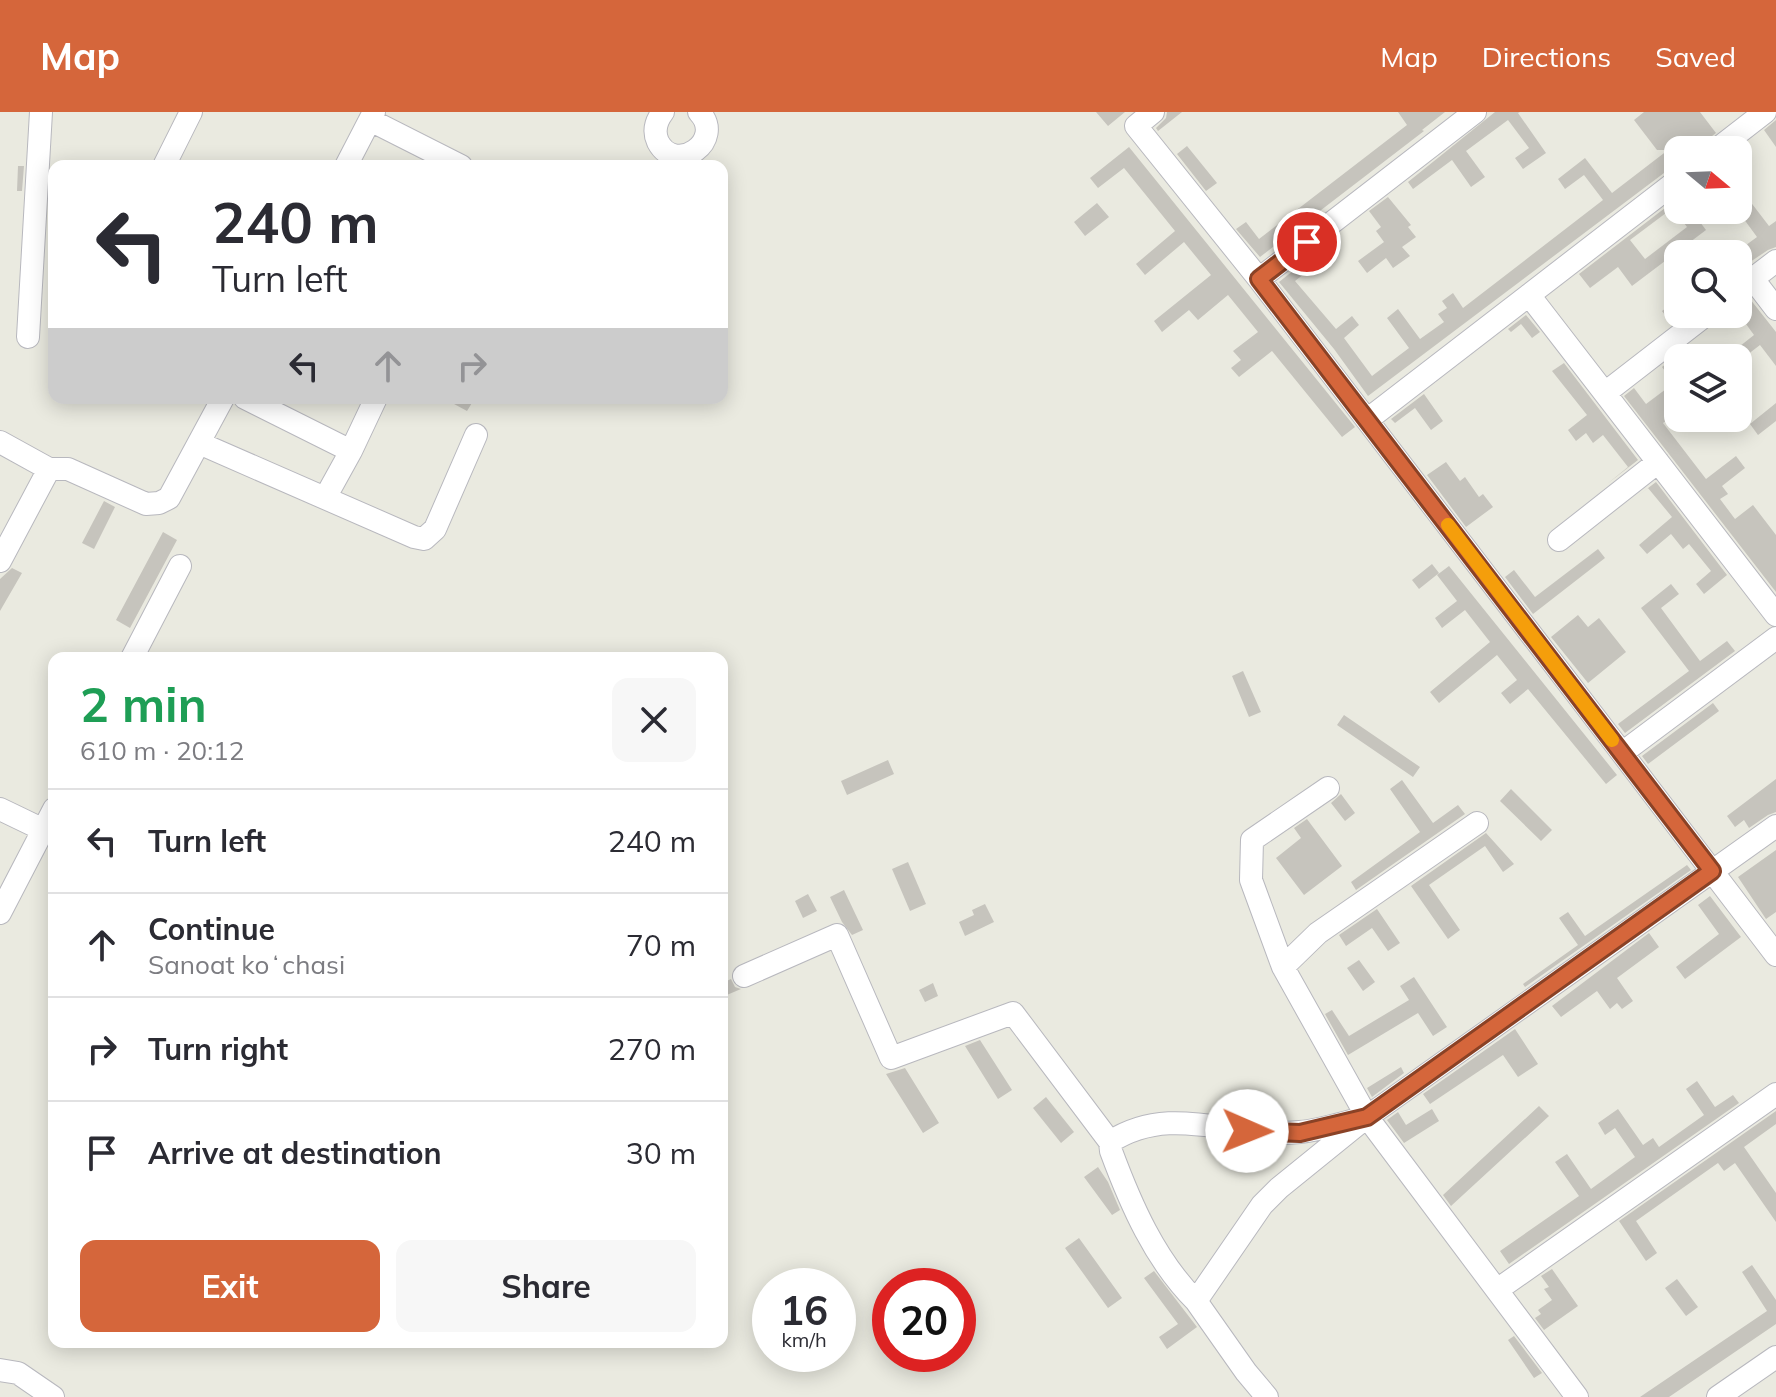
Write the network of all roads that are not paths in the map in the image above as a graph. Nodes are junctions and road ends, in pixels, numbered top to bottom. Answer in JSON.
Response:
{"nodes":[{"id":1,"x":41,"y":112,"type":"edge"},
{"id":2,"x":191,"y":112,"type":"edge"},
{"id":3,"x":663,"y":112,"type":"edge"},
{"id":4,"x":699,"y":112,"type":"edge"},
{"id":5,"x":1153,"y":112,"type":"edge"},
{"id":6,"x":1475,"y":112,"type":"edge"},
{"id":7,"x":1765,"y":112,"type":"edge"},
{"id":8,"x":372,"y":116,"type":"edge"},
{"id":9,"x":1734,"y":136,"type":"edge"},
{"id":10,"x":167,"y":160,"type":"edge"},
{"id":11,"x":349,"y":160,"type":"edge"},
{"id":12,"x":450,"y":160,"type":"edge"},
{"id":13,"x":1664,"y":191,"type":"edge"},
{"id":14,"x":1776,"y":261,"type":"edge"},
{"id":15,"x":1259,"y":279,"type":"junction"},
{"id":16,"x":1752,"y":280,"type":"edge"},
{"id":17,"x":1752,"y":290,"type":"edge"},
{"id":18,"x":1529,"y":295,"type":"junction"},
{"id":19,"x":1776,"y":309,"type":"edge"},
{"id":20,"x":1689,"y":328,"type":"edge"},
{"id":21,"x":28,"y":337,"type":"dead end"},
{"id":22,"x":1605,"y":393,"type":"junction"},
{"id":23,"x":220,"y":404,"type":"edge"},
{"id":24,"x":257,"y":404,"type":"edge"},
{"id":25,"x":373,"y":404,"type":"edge"},
{"id":26,"x":1367,"y":420,"type":"junction"},
{"id":27,"x":476,"y":435,"type":"dead end"},
{"id":28,"x":0,"y":442,"type":"edge"},
{"id":29,"x":199,"y":443,"type":"junction"},
{"id":30,"x":351,"y":451,"type":"junction"},
{"id":31,"x":1658,"y":462,"type":"junction"},
{"id":32,"x":49,"y":469,"type":"junction"},
{"id":33,"x":325,"y":498,"type":"junction"},
{"id":34,"x":1559,"y":540,"type":"dead end"},
{"id":35,"x":0,"y":561,"type":"edge"},
{"id":36,"x":180,"y":566,"type":"dead end"},
{"id":37,"x":1776,"y":615,"type":"edge"},
{"id":38,"x":1776,"y":638,"type":"edge"},
{"id":39,"x":135,"y":652,"type":"edge"},
{"id":40,"x":1622,"y":753,"type":"junction"},
{"id":41,"x":1328,"y":788,"type":"dead end"},
{"id":42,"x":0,"y":809,"type":"edge"},
{"id":43,"x":1477,"y":823,"type":"dead end"},
{"id":44,"x":1776,"y":826,"type":"edge"},
{"id":45,"x":48,"y":833,"type":"edge"},
{"id":46,"x":48,"y":835,"type":"edge"},
{"id":47,"x":1712,"y":871,"type":"junction"},
{"id":48,"x":0,"y":913,"type":"edge"},
{"id":49,"x":1776,"y":955,"type":"edge"},
{"id":50,"x":1283,"y":967,"type":"junction"},
{"id":51,"x":744,"y":976,"type":"dead end"},
{"id":52,"x":1776,"y":1094,"type":"edge"},
{"id":53,"x":1367,"y":1117,"type":"junction"},
{"id":54,"x":1110,"y":1142,"type":"junction"},
{"id":55,"x":1497,"y":1290,"type":"junction"},
{"id":56,"x":1196,"y":1301,"type":"junction"},
{"id":57,"x":1776,"y":1357,"type":"edge"},
{"id":58,"x":0,"y":1370,"type":"edge"},
{"id":59,"x":53,"y":1397,"type":"edge"},
{"id":60,"x":1267,"y":1397,"type":"edge"},
{"id":61,"x":1577,"y":1397,"type":"edge"},
{"id":62,"x":1718,"y":1397,"type":"edge"}],
"edges":[{"from":1,"to":21,"type":"street"},
{"from":2,"to":10,"type":"street"},
{"from":3,"to":4,"type":"street"},
{"from":5,"to":15,"type":"street"},
{"from":6,"to":15,"type":"street"},
{"from":7,"to":9,"type":"street"},
{"from":8,"to":11,"type":"street"},
{"from":8,"to":12,"type":"street"},
{"from":13,"to":18,"type":"street"},
{"from":14,"to":16,"type":"street"},
{"from":15,"to":26,"type":"street"},
{"from":17,"to":19,"type":"street"},
{"from":18,"to":22,"type":"street"},
{"from":18,"to":26,"type":"street"},
{"from":20,"to":22,"type":"street"},
{"from":22,"to":31,"type":"street"},
{"from":23,"to":29,"type":"street"},
{"from":24,"to":30,"type":"street"},
{"from":25,"to":30,"type":"street"},
{"from":26,"to":40,"type":"street"},
{"from":27,"to":33,"type":"street"},
{"from":28,"to":32,"type":"street"},
{"from":29,"to":32,"type":"street"},
{"from":29,"to":33,"type":"street"},
{"from":30,"to":33,"type":"street"},
{"from":31,"to":34,"type":"street"},
{"from":31,"to":37,"type":"street"},
{"from":32,"to":35,"type":"street"},
{"from":36,"to":39,"type":"street"},
{"from":38,"to":40,"type":"street"},
{"from":40,"to":47,"type":"street"},
{"from":41,"to":50,"type":"street"},
{"from":42,"to":45,"type":"street"},
{"from":43,"to":50,"type":"street"},
{"from":44,"to":47,"type":"street"},
{"from":46,"to":48,"type":"street"},
{"from":47,"to":49,"type":"street"},
{"from":47,"to":53,"type":"street"},
{"from":50,"to":53,"type":"street"},
{"from":51,"to":54,"type":"street"},
{"from":52,"to":55,"type":"street"},
{"from":53,"to":54,"type":"street"},
{"from":53,"to":55,"type":"street"},
{"from":53,"to":56,"type":"street"},
{"from":54,"to":56,"type":"street"},
{"from":55,"to":61,"type":"street"},
{"from":56,"to":60,"type":"street"},
{"from":57,"to":62,"type":"street"},
{"from":58,"to":59,"type":"street"}]}
